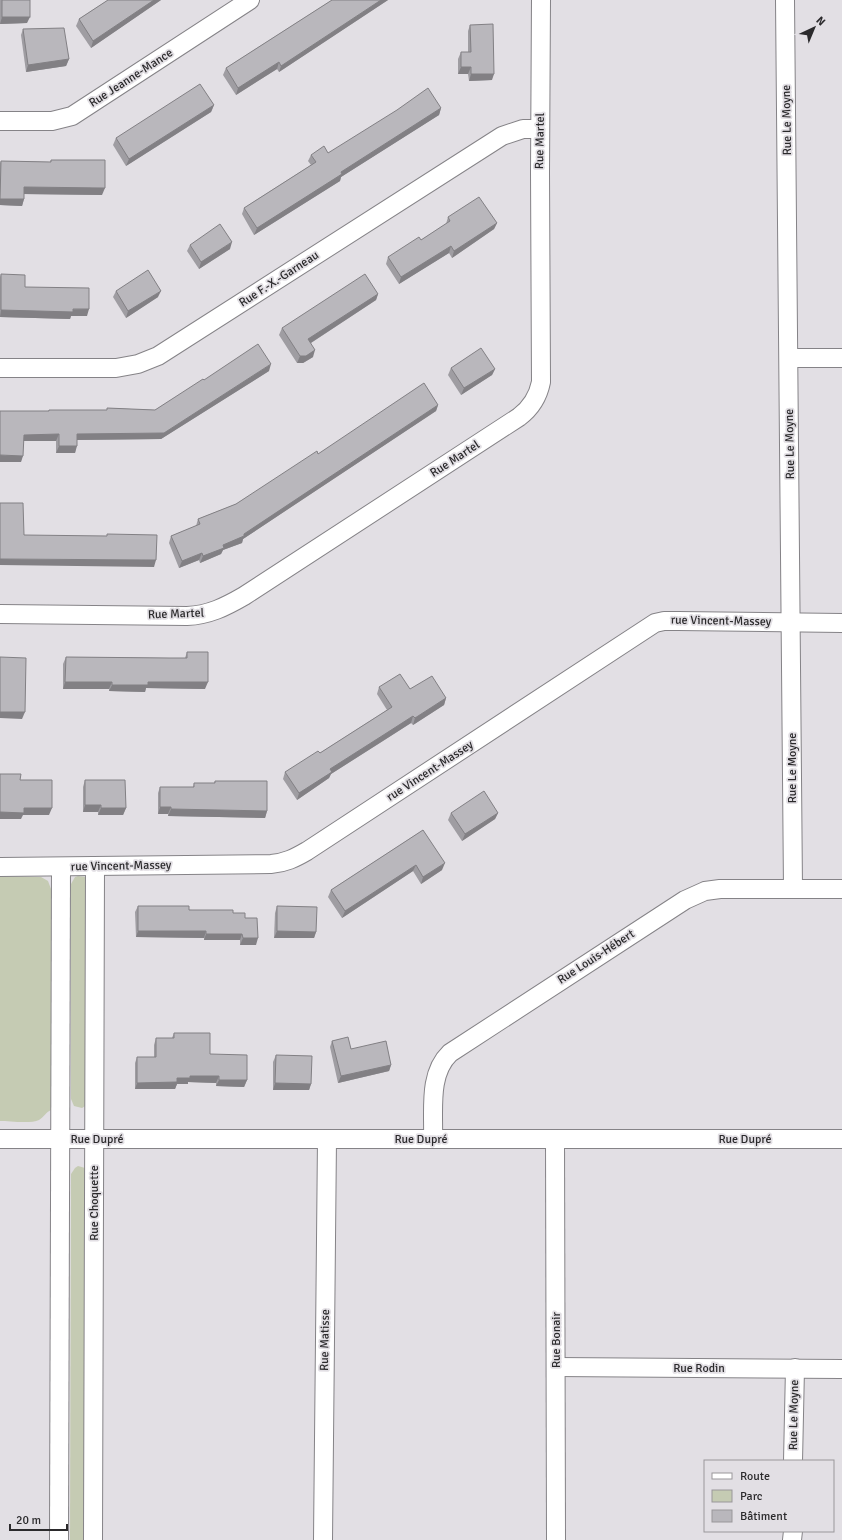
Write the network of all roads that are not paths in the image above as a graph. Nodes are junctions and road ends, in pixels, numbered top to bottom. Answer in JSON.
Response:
{"nodes":[{"id":1,"x":250,"y":0,"type":"edge"},
{"id":2,"x":541,"y":0,"type":"edge"},
{"id":3,"x":785,"y":0,"type":"edge"},
{"id":4,"x":0,"y":121,"type":"edge"},
{"id":5,"x":540,"y":129,"type":"junction"},
{"id":6,"x":789,"y":358,"type":"junction"},
{"id":7,"x":842,"y":358,"type":"edge"},
{"id":8,"x":0,"y":368,"type":"edge"},
{"id":9,"x":0,"y":614,"type":"edge"},
{"id":10,"x":791,"y":622,"type":"junction"},
{"id":11,"x":842,"y":624,"type":"edge"},
{"id":12,"x":0,"y":867,"type":"edge"},
{"id":13,"x":61,"y":867,"type":"junction"},
{"id":14,"x":95,"y":867,"type":"junction"},
{"id":15,"x":793,"y":888,"type":"junction"},
{"id":16,"x":842,"y":889,"type":"edge"},
{"id":17,"x":0,"y":1139,"type":"edge"},
{"id":18,"x":61,"y":1139,"type":"junction"},
{"id":19,"x":94,"y":1139,"type":"junction"},
{"id":20,"x":328,"y":1139,"type":"junction"},
{"id":21,"x":433,"y":1139,"type":"junction"},
{"id":22,"x":555,"y":1139,"type":"junction"},
{"id":23,"x":842,"y":1139,"type":"edge"},
{"id":24,"x":556,"y":1367,"type":"junction"},
{"id":25,"x":795,"y":1368,"type":"junction"},
{"id":26,"x":842,"y":1369,"type":"edge"},
{"id":27,"x":794,"y":1460,"type":"edge"},
{"id":28,"x":59,"y":1540,"type":"edge"},
{"id":29,"x":93,"y":1540,"type":"edge"},
{"id":30,"x":323,"y":1540,"type":"edge"},
{"id":31,"x":556,"y":1540,"type":"edge"}],
"edges":[{"from":1,"to":4,"type":"street","name":"Rue Jeanne-Mance"},
{"from":2,"to":5,"type":"street","name":"Rue Martel"},
{"from":3,"to":6,"type":"street","name":"Rue Le Moyne"},
{"from":5,"to":8,"type":"street","name":"Rue F.-X.-Garneau"},
{"from":5,"to":9,"type":"street","name":"Rue Martel"},
{"from":6,"to":7,"type":"street"},
{"from":6,"to":10,"type":"street","name":"Rue Le Moyne"},
{"from":10,"to":11,"type":"street","name":"rue Vincent-Massey"},
{"from":10,"to":14,"type":"street","name":"rue Vincent-Massey"},
{"from":10,"to":15,"type":"street","name":"Rue Le Moyne"},
{"from":12,"to":13,"type":"street","name":"rue Vincent-Massey"},
{"from":13,"to":14,"type":"street","name":"rue Vincent-Massey"},
{"from":13,"to":18,"type":"street"},
{"from":14,"to":19,"type":"street","name":"Rue Choquette"},
{"from":15,"to":16,"type":"street","name":"Rue Louis-Hébert"},
{"from":15,"to":21,"type":"street","name":"Rue Louis-Hébert"},
{"from":17,"to":18,"type":"street","name":"Rue Dupré"},
{"from":18,"to":19,"type":"street","name":"Rue Dupré"},
{"from":18,"to":28,"type":"street"},
{"from":19,"to":20,"type":"street","name":"Rue Dupré"},
{"from":19,"to":29,"type":"street","name":"Rue Choquette"},
{"from":20,"to":21,"type":"street","name":"Rue Dupré"},
{"from":20,"to":30,"type":"street","name":"Rue Matisse"},
{"from":21,"to":22,"type":"street","name":"Rue Dupré"},
{"from":22,"to":23,"type":"street","name":"Rue Dupré"},
{"from":22,"to":24,"type":"street","name":"Rue Bonair"},
{"from":24,"to":25,"type":"street","name":"Rue Rodin"},
{"from":24,"to":31,"type":"street","name":"Rue Bonair"},
{"from":25,"to":26,"type":"street","name":"Rue Rodin"},
{"from":25,"to":27,"type":"street","name":"Rue Le Moyne"}]}
